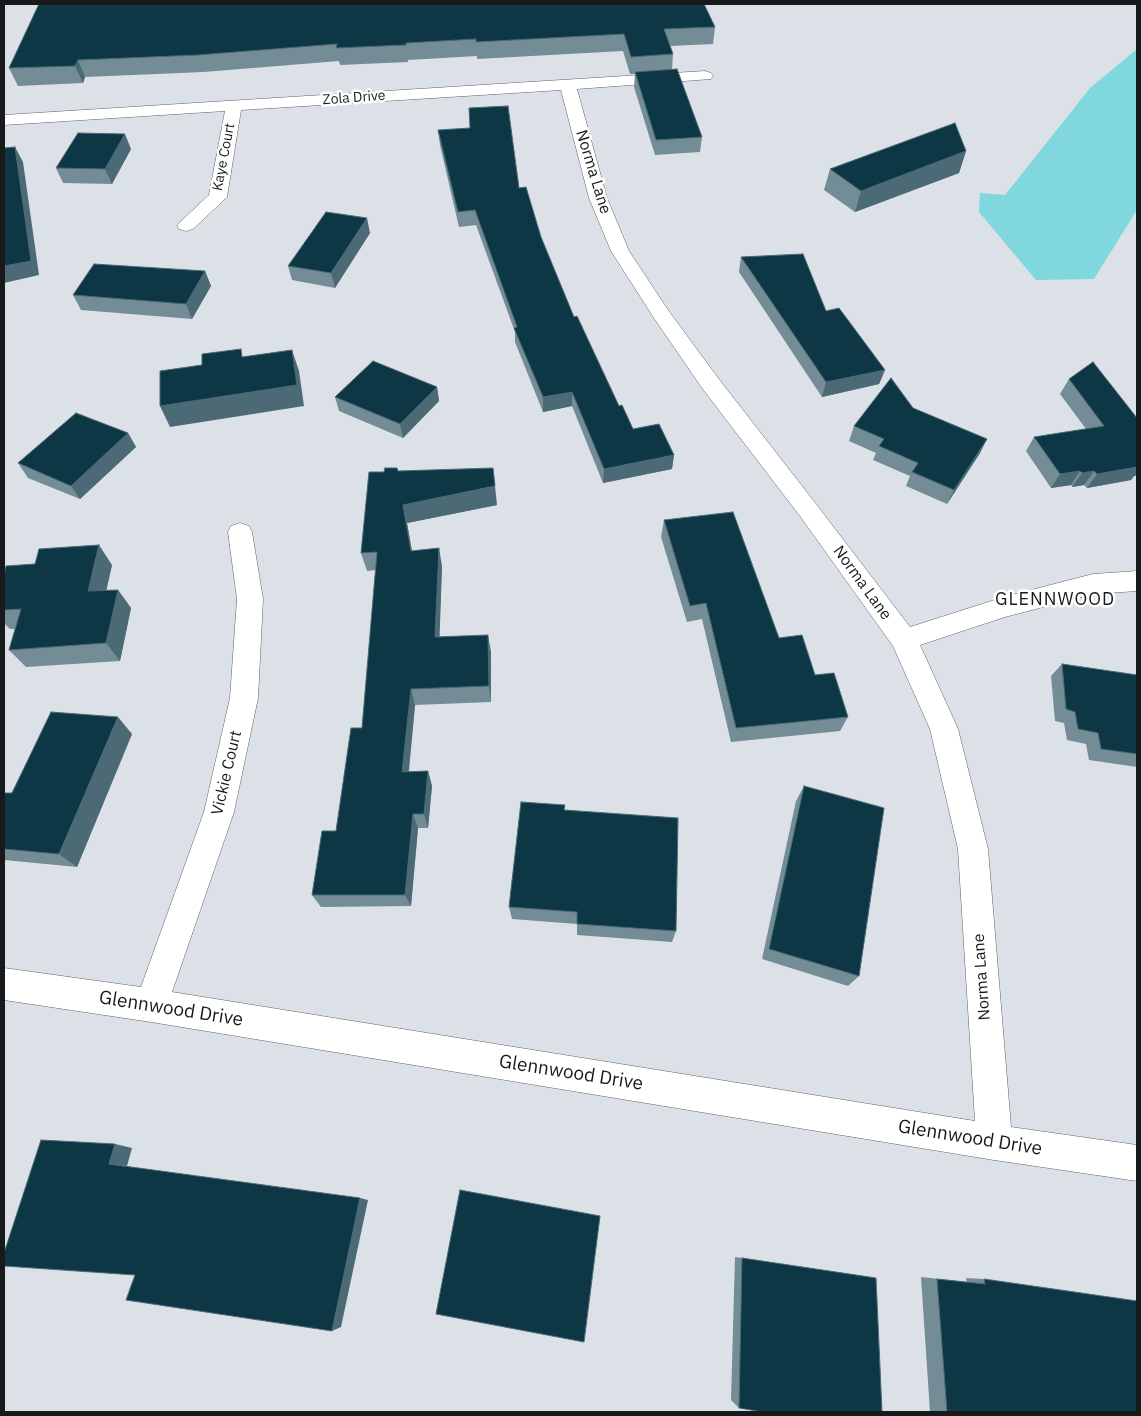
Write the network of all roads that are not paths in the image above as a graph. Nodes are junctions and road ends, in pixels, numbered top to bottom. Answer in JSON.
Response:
{"nodes":[{"id":1,"x":705,"y":76,"type":"dead end"},
{"id":2,"x":568,"y":85,"type":"junction"},
{"id":3,"x":234,"y":105,"type":"junction"},
{"id":4,"x":4,"y":120,"type":"edge"},
{"id":5,"x":186,"y":225,"type":"dead end"},
{"id":6,"x":240,"y":532,"type":"dead end"},
{"id":7,"x":1137,"y":581,"type":"edge"},
{"id":8,"x":904,"y":640,"type":"junction"},
{"id":9,"x":4,"y":984,"type":"edge"},
{"id":10,"x":151,"y":1005,"type":"junction"},
{"id":11,"x":994,"y":1142,"type":"junction"},
{"id":12,"x":1137,"y":1163,"type":"edge"}],
"edges":[{"from":1,"to":2,"type":"street","name":"Zola Drive"},
{"from":2,"to":3,"type":"street","name":"Zola Drive"},
{"from":2,"to":8,"type":"street","name":"Norma Lane"},
{"from":3,"to":4,"type":"street","name":"Zola Drive"},
{"from":3,"to":5,"type":"street","name":"Kaye Court"},
{"from":6,"to":10,"type":"street","name":"Vickie Court"},
{"from":7,"to":8,"type":"street"},
{"from":8,"to":11,"type":"street","name":"Norma Lane"},
{"from":9,"to":10,"type":"street","name":"Glennwood Drive"},
{"from":10,"to":11,"type":"street","name":"Glennwood Drive"},
{"from":11,"to":12,"type":"street","name":"Glennwood Drive"}]}
